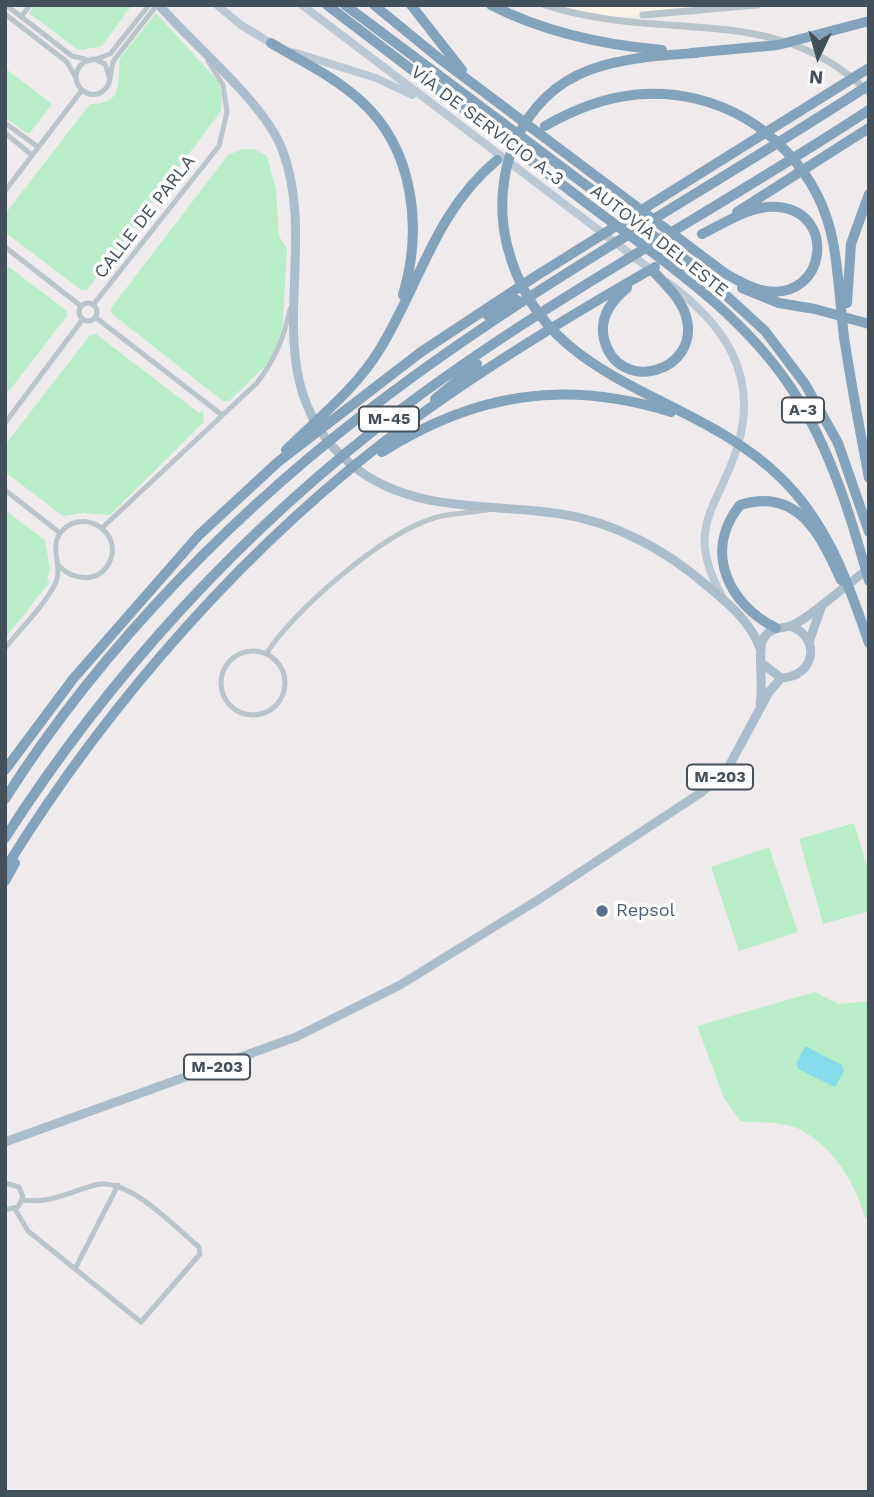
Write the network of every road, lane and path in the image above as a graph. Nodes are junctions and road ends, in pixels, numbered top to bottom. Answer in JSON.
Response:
{"nodes":[{"id":1,"x":6,"y":5,"type":"edge"},
{"id":2,"x":19,"y":5,"type":"edge"},
{"id":3,"x":30,"y":5,"type":"edge"},
{"id":4,"x":149,"y":5,"type":"edge"},
{"id":5,"x":158,"y":5,"type":"edge"},
{"id":6,"x":217,"y":5,"type":"edge"},
{"id":7,"x":302,"y":5,"type":"edge"},
{"id":8,"x":327,"y":5,"type":"edge"},
{"id":9,"x":345,"y":5,"type":"edge"},
{"id":10,"x":374,"y":5,"type":"edge"},
{"id":11,"x":411,"y":5,"type":"edge"},
{"id":12,"x":491,"y":5,"type":"edge"},
{"id":13,"x":545,"y":5,"type":"edge"},
{"id":14,"x":757,"y":5,"type":"edge"},
{"id":15,"x":9,"y":17,"type":"edge"},
{"id":16,"x":21,"y":17,"type":"junction"},
{"id":17,"x":618,"y":17,"type":"junction"},
{"id":18,"x":714,"y":18,"type":"dead end"},
{"id":19,"x":869,"y":21,"type":"edge"},
{"id":20,"x":132,"y":32,"type":"junction"},
{"id":21,"x":793,"y":33,"type":"dead end"},
{"id":22,"x":271,"y":43,"type":"junction"},
{"id":23,"x":697,"y":53,"type":"junction"},
{"id":24,"x":207,"y":58,"type":"junction"},
{"id":25,"x":91,"y":59,"type":"junction"},
{"id":26,"x":869,"y":68,"type":"edge"},
{"id":27,"x":75,"y":78,"type":"junction"},
{"id":28,"x":110,"y":79,"type":"junction"},
{"id":29,"x":869,"y":85,"type":"edge"},
{"id":30,"x":480,"y":88,"type":"junction"},
{"id":31,"x":82,"y":90,"type":"junction"},
{"id":32,"x":869,"y":93,"type":"edge"},
{"id":33,"x":869,"y":110,"type":"edge"},
{"id":34,"x":439,"y":111,"type":"junction"},
{"id":35,"x":5,"y":123,"type":"edge"},
{"id":36,"x":545,"y":126,"type":"dead end"},
{"id":37,"x":869,"y":128,"type":"edge"},
{"id":38,"x":5,"y":133,"type":"edge"},
{"id":39,"x":38,"y":147,"type":"junction"},
{"id":40,"x":32,"y":155,"type":"junction"},
{"id":41,"x":497,"y":160,"type":"dead end"},
{"id":42,"x":5,"y":191,"type":"edge"},
{"id":43,"x":869,"y":194,"type":"edge"},
{"id":44,"x":702,"y":234,"type":"junction"},
{"id":45,"x":5,"y":247,"type":"edge"},
{"id":46,"x":655,"y":269,"type":"junction"},
{"id":47,"x":726,"y":274,"type":"junction"},
{"id":48,"x":549,"y":284,"type":"junction"},
{"id":49,"x":843,"y":297,"type":"junction"},
{"id":50,"x":292,"y":300,"type":"junction"},
{"id":51,"x":557,"y":304,"type":"junction"},
{"id":52,"x":93,"y":305,"type":"junction"},
{"id":53,"x":82,"y":306,"type":"junction"},
{"id":54,"x":397,"y":315,"type":"junction"},
{"id":55,"x":95,"y":317,"type":"junction"},
{"id":56,"x":83,"y":319,"type":"junction"},
{"id":57,"x":869,"y":324,"type":"edge"},
{"id":58,"x":421,"y":352,"type":"junction"},
{"id":59,"x":222,"y":415,"type":"junction"},
{"id":60,"x":697,"y":420,"type":"junction"},
{"id":61,"x":5,"y":423,"type":"edge"},
{"id":62,"x":409,"y":423,"type":"junction"},
{"id":63,"x":278,"y":461,"type":"junction"},
{"id":64,"x":346,"y":474,"type":"junction"},
{"id":65,"x":869,"y":478,"type":"edge"},
{"id":66,"x":5,"y":490,"type":"edge"},
{"id":67,"x":495,"y":509,"type":"junction"},
{"id":68,"x":102,"y":528,"type":"junction"},
{"id":69,"x":60,"y":533,"type":"junction"},
{"id":70,"x":869,"y":533,"type":"edge"},
{"id":71,"x":59,"y":566,"type":"junction"},
{"id":72,"x":869,"y":569,"type":"edge"},
{"id":73,"x":869,"y":581,"type":"edge"},
{"id":74,"x":726,"y":602,"type":"junction"},
{"id":75,"x":823,"y":603,"type":"junction"},
{"id":76,"x":790,"y":626,"type":"junction"},
{"id":77,"x":863,"y":626,"type":"junction"},
{"id":78,"x":776,"y":628,"type":"junction"},
{"id":79,"x":809,"y":642,"type":"junction"},
{"id":80,"x":869,"y":643,"type":"edge"},
{"id":81,"x":5,"y":648,"type":"edge"},
{"id":82,"x":760,"y":648,"type":"junction"},
{"id":83,"x":266,"y":654,"type":"junction"},
{"id":84,"x":763,"y":664,"type":"junction"},
{"id":85,"x":782,"y":678,"type":"junction"},
{"id":86,"x":758,"y":712,"type":"junction"},
{"id":87,"x":77,"y":761,"type":"junction"},
{"id":88,"x":5,"y":770,"type":"edge"},
{"id":89,"x":5,"y":799,"type":"edge"},
{"id":90,"x":29,"y":830,"type":"junction"},
{"id":91,"x":5,"y":838,"type":"edge"},
{"id":92,"x":5,"y":862,"type":"edge"},
{"id":93,"x":5,"y":869,"type":"edge"},
{"id":94,"x":5,"y":881,"type":"edge"},
{"id":95,"x":5,"y":1142,"type":"edge"},
{"id":96,"x":5,"y":1183,"type":"edge"},
{"id":97,"x":118,"y":1185,"type":"junction"},
{"id":98,"x":22,"y":1200,"type":"junction"},
{"id":99,"x":15,"y":1209,"type":"junction"},
{"id":100,"x":5,"y":1210,"type":"edge"},
{"id":101,"x":75,"y":1269,"type":"junction"}],
"edges":[{"from":1,"to":15,"type":"street"},
{"from":2,"to":15,"type":"street"},
{"from":3,"to":16,"type":"street"},
{"from":4,"to":20,"type":"street"},
{"from":5,"to":20,"type":"street"},
{"from":5,"to":24,"type":"main road"},
{"from":6,"to":22,"type":"main road"},
{"from":7,"to":34,"type":"main road","name":"VÍA DE SERVICIO A-3"},
{"from":8,"to":73,"type":"highway","name":"AUTOVÍA DEL ESTE","number":"A-3"},
{"from":9,"to":70,"type":"highway","name":"AUTOVÍA DEL ESTE","number":"A-3"},
{"from":10,"to":30,"type":"highway"},
{"from":11,"to":30,"type":"highway"},
{"from":12,"to":23,"type":"highway"},
{"from":13,"to":17,"type":"street"},
{"from":14,"to":17,"type":"street"},
{"from":15,"to":16,"type":"street"},
{"from":15,"to":27,"type":"street"},
{"from":16,"to":25,"type":"street"},
{"from":17,"to":18,"type":"street"},
{"from":19,"to":23,"type":"highway"},
{"from":20,"to":25,"type":"street"},
{"from":20,"to":28,"type":"street"},
{"from":21,"to":32,"type":"street"},
{"from":22,"to":34,"type":"main road"},
{"from":22,"to":54,"type":"highway"},
{"from":23,"to":60,"type":"highway"},
{"from":24,"to":50,"type":"main road"},
{"from":24,"to":52,"type":"street","name":"CALLE DE PARLA"},
{"from":25,"to":27,"type":"street"},
{"from":25,"to":28,"type":"street"},
{"from":26,"to":58,"type":"highway"},
{"from":27,"to":31,"type":"street"},
{"from":28,"to":31,"type":"street"},
{"from":29,"to":48,"type":"highway","number":"M-45"},
{"from":30,"to":47,"type":"highway"},
{"from":31,"to":39,"type":"street"},
{"from":33,"to":51,"type":"highway","number":"M-45"},
{"from":34,"to":46,"type":"main road","name":"VÍA DE SERVICIO A-3"},
{"from":35,"to":39,"type":"street"},
{"from":36,"to":49,"type":"highway"},
{"from":37,"to":44,"type":"highway"},
{"from":38,"to":40,"type":"street"},
{"from":39,"to":40,"type":"street"},
{"from":40,"to":42,"type":"street"},
{"from":41,"to":54,"type":"highway"},
{"from":43,"to":49,"type":"highway"},
{"from":44,"to":46,"type":"highway"},
{"from":44,"to":47,"type":"highway"},
{"from":45,"to":53,"type":"street"},
{"from":46,"to":46,"type":"highway"},
{"from":46,"to":62,"type":"highway"},
{"from":46,"to":74,"type":"main road","name":"VÍA DE SERVICIO A-3"},
{"from":47,"to":57,"type":"highway"},
{"from":48,"to":58,"type":"highway"},
{"from":48,"to":89,"type":"highway","number":"M-45"},
{"from":49,"to":65,"type":"highway"},
{"from":50,"to":59,"type":"street"},
{"from":50,"to":67,"type":"main road"},
{"from":51,"to":62,"type":"highway"},
{"from":51,"to":91,"type":"highway","number":"M-45"},
{"from":52,"to":53,"type":"street"},
{"from":52,"to":55,"type":"street"},
{"from":53,"to":56,"type":"street"},
{"from":54,"to":63,"type":"highway"},
{"from":55,"to":56,"type":"street"},
{"from":55,"to":59,"type":"street"},
{"from":56,"to":61,"type":"street"},
{"from":58,"to":63,"type":"highway"},
{"from":59,"to":68,"type":"street"},
{"from":60,"to":64,"type":"highway"},
{"from":60,"to":77,"type":"highway"},
{"from":62,"to":64,"type":"highway"},
{"from":63,"to":88,"type":"highway"},
{"from":64,"to":87,"type":"highway"},
{"from":66,"to":69,"type":"street"},
{"from":67,"to":74,"type":"main road"},
{"from":67,"to":83,"type":"street"},
{"from":68,"to":69,"type":"street"},
{"from":68,"to":71,"type":"street"},
{"from":69,"to":71,"type":"street"},
{"from":71,"to":81,"type":"street"},
{"from":72,"to":75,"type":"main road"},
{"from":74,"to":82,"type":"main road"},
{"from":75,"to":76,"type":"main road"},
{"from":75,"to":79,"type":"main road"},
{"from":76,"to":78,"type":"main road"},
{"from":76,"to":79,"type":"main road"},
{"from":77,"to":78,"type":"highway"},
{"from":77,"to":80,"type":"highway"},
{"from":78,"to":82,"type":"main road"},
{"from":79,"to":85,"type":"main road","number":"M-203"},
{"from":82,"to":84,"type":"main road","number":"M-203"},
{"from":83,"to":83,"type":"street"},
{"from":84,"to":85,"type":"main road"},
{"from":84,"to":86,"type":"main road","number":"M-203"},
{"from":85,"to":86,"type":"main road","number":"M-203"},
{"from":86,"to":95,"type":"main road","number":"M-203"},
{"from":87,"to":90,"type":"highway"},
{"from":87,"to":94,"type":"highway"},
{"from":90,"to":92,"type":"highway"},
{"from":90,"to":93,"type":"highway"},
{"from":96,"to":98,"type":"street"},
{"from":97,"to":98,"type":"street"},
{"from":97,"to":101,"type":"street"},
{"from":97,"to":101,"type":"street"},
{"from":98,"to":99,"type":"street"},
{"from":99,"to":100,"type":"street"},
{"from":99,"to":101,"type":"street"}]}
